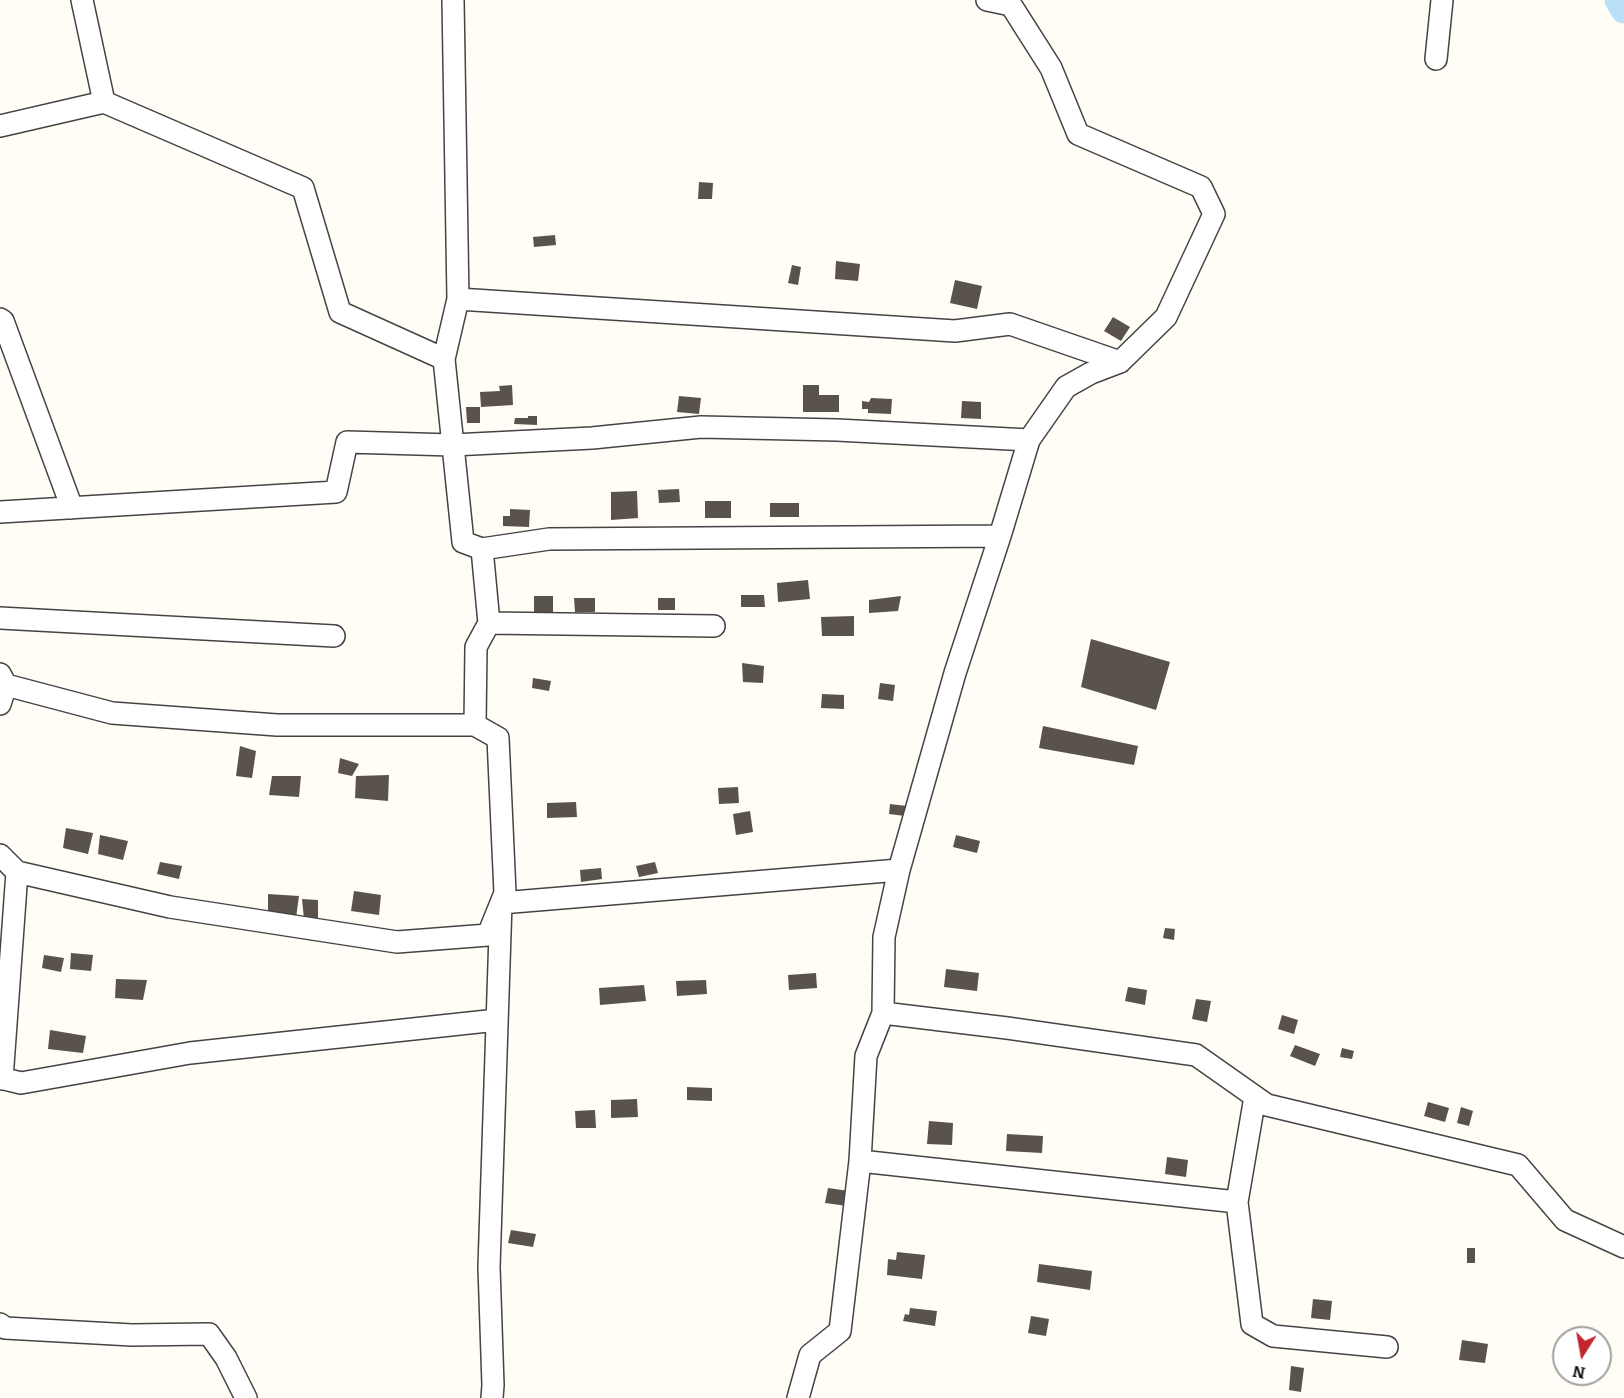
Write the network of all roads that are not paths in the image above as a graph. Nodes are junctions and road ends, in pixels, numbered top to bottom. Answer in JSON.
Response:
{"nodes":[{"id":1,"x":82,"y":0,"type":"edge"},
{"id":2,"x":453,"y":0,"type":"edge"},
{"id":3,"x":987,"y":0,"type":"edge"},
{"id":4,"x":1442,"y":0,"type":"edge"},
{"id":5,"x":1436,"y":59,"type":"dead end"},
{"id":6,"x":104,"y":102,"type":"junction"},
{"id":7,"x":0,"y":126,"type":"edge"},
{"id":8,"x":458,"y":299,"type":"junction"},
{"id":9,"x":0,"y":319,"type":"edge"},
{"id":10,"x":444,"y":359,"type":"junction"},
{"id":11,"x":1120,"y":362,"type":"junction"},
{"id":12,"x":1029,"y":440,"type":"junction"},
{"id":13,"x":453,"y":444,"type":"junction"},
{"id":14,"x":72,"y":508,"type":"junction"},
{"id":15,"x":0,"y":512,"type":"edge"},
{"id":16,"x":1000,"y":536,"type":"junction"},
{"id":17,"x":482,"y":549,"type":"junction"},
{"id":18,"x":0,"y":618,"type":"edge"},
{"id":19,"x":489,"y":623,"type":"junction"},
{"id":20,"x":714,"y":627,"type":"dead end"},
{"id":21,"x":334,"y":636,"type":"dead end"},
{"id":22,"x":2,"y":688,"type":"edge"},
{"id":23,"x":476,"y":725,"type":"junction"},
{"id":24,"x":0,"y":855,"type":"edge"},
{"id":25,"x":899,"y":870,"type":"junction"},
{"id":26,"x":17,"y":872,"type":"junction"},
{"id":27,"x":501,"y":903,"type":"junction"},
{"id":28,"x":6,"y":946,"type":"edge"},
{"id":29,"x":884,"y":1013,"type":"junction"},
{"id":30,"x":497,"y":1020,"type":"junction"},
{"id":31,"x":1,"y":1078,"type":"edge"},
{"id":32,"x":1255,"y":1097,"type":"junction"},
{"id":33,"x":860,"y":1161,"type":"junction"},
{"id":34,"x":1237,"y":1202,"type":"junction"},
{"id":35,"x":1624,"y":1247,"type":"edge"},
{"id":36,"x":0,"y":1324,"type":"edge"},
{"id":37,"x":1387,"y":1347,"type":"dead end"},
{"id":38,"x":246,"y":1398,"type":"edge"},
{"id":39,"x":492,"y":1398,"type":"edge"},
{"id":40,"x":798,"y":1398,"type":"edge"}],
"edges":[{"from":1,"to":6,"type":"street"},
{"from":2,"to":8,"type":"street"},
{"from":3,"to":11,"type":"street"},
{"from":4,"to":5,"type":"street"},
{"from":6,"to":7,"type":"street"},
{"from":6,"to":10,"type":"street"},
{"from":8,"to":10,"type":"street"},
{"from":8,"to":11,"type":"street"},
{"from":9,"to":14,"type":"street"},
{"from":10,"to":13,"type":"street"},
{"from":11,"to":12,"type":"street"},
{"from":12,"to":13,"type":"street"},
{"from":12,"to":16,"type":"street"},
{"from":13,"to":14,"type":"street"},
{"from":13,"to":17,"type":"street"},
{"from":14,"to":15,"type":"street"},
{"from":16,"to":17,"type":"street"},
{"from":16,"to":25,"type":"street"},
{"from":17,"to":19,"type":"street"},
{"from":18,"to":21,"type":"street"},
{"from":19,"to":20,"type":"street"},
{"from":19,"to":23,"type":"street"},
{"from":22,"to":23,"type":"street"},
{"from":23,"to":27,"type":"street"},
{"from":24,"to":26,"type":"street"},
{"from":25,"to":27,"type":"street"},
{"from":25,"to":29,"type":"street"},
{"from":26,"to":27,"type":"street"},
{"from":26,"to":28,"type":"street"},
{"from":27,"to":30,"type":"street"},
{"from":28,"to":31,"type":"street"},
{"from":29,"to":32,"type":"street"},
{"from":29,"to":33,"type":"street"},
{"from":30,"to":31,"type":"street"},
{"from":30,"to":39,"type":"street"},
{"from":32,"to":34,"type":"street"},
{"from":32,"to":35,"type":"street"},
{"from":33,"to":34,"type":"street"},
{"from":33,"to":40,"type":"street"},
{"from":34,"to":37,"type":"street"},
{"from":36,"to":38,"type":"street"}]}
